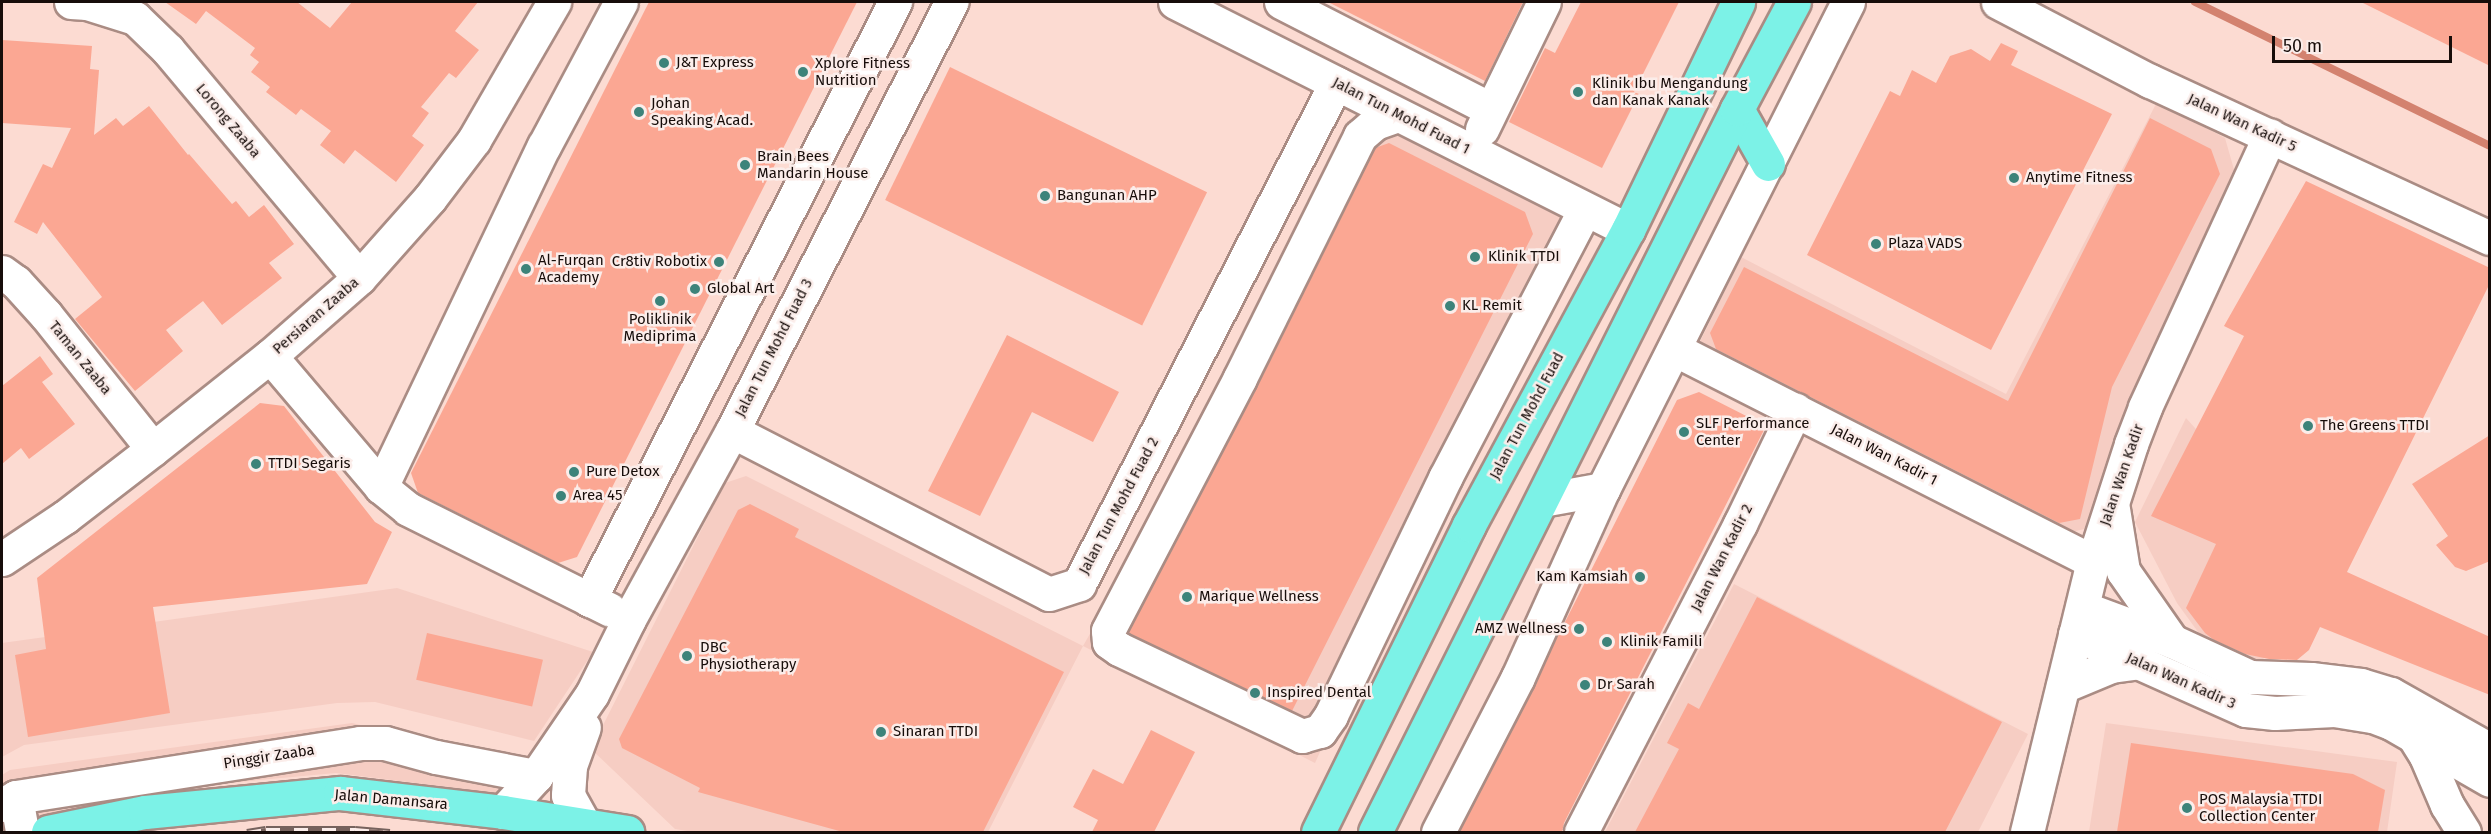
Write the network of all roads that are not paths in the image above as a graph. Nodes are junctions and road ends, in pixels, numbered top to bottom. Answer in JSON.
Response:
{"nodes":[{"id":1,"x":71,"y":2,"type":"edge"},
{"id":2,"x":554,"y":2,"type":"edge"},
{"id":3,"x":621,"y":2,"type":"edge"},
{"id":4,"x":895,"y":2,"type":"edge"},
{"id":5,"x":952,"y":2,"type":"edge"},
{"id":6,"x":1174,"y":2,"type":"edge"},
{"id":7,"x":1281,"y":2,"type":"edge"},
{"id":8,"x":1545,"y":2,"type":"edge"},
{"id":9,"x":1738,"y":2,"type":"edge"},
{"id":10,"x":1794,"y":2,"type":"edge"},
{"id":11,"x":1848,"y":2,"type":"edge"},
{"id":12,"x":1998,"y":2,"type":"edge"},
{"id":13,"x":1336,"y":83,"type":"junction"},
{"id":14,"x":1490,"y":109,"type":"junction"},
{"id":15,"x":1398,"y":115,"type":"junction"},
{"id":16,"x":1732,"y":120,"type":"junction"},
{"id":17,"x":2270,"y":135,"type":"junction"},
{"id":18,"x":1472,"y":152,"type":"junction"},
{"id":19,"x":1768,"y":164,"type":"junction"},
{"id":20,"x":1584,"y":211,"type":"junction"},
{"id":21,"x":1628,"y":230,"type":"junction"},
{"id":22,"x":2490,"y":238,"type":"edge"},
{"id":23,"x":762,"y":261,"type":"junction"},
{"id":24,"x":2,"y":272,"type":"edge"},
{"id":25,"x":359,"y":278,"type":"junction"},
{"id":26,"x":806,"y":285,"type":"junction"},
{"id":27,"x":1226,"y":301,"type":"junction"},
{"id":28,"x":1268,"y":322,"type":"junction"},
{"id":29,"x":1674,"y":349,"type":"junction"},
{"id":30,"x":270,"y":356,"type":"junction"},
{"id":31,"x":1795,"y":410,"type":"junction"},
{"id":32,"x":1168,"y":412,"type":"junction"},
{"id":33,"x":732,"y":431,"type":"junction"},
{"id":34,"x":1211,"y":433,"type":"junction"},
{"id":35,"x":153,"y":449,"type":"junction"},
{"id":36,"x":381,"y":487,"type":"junction"},
{"id":37,"x":1602,"y":489,"type":"junction"},
{"id":38,"x":1542,"y":500,"type":"junction"},
{"id":39,"x":2112,"y":503,"type":"junction"},
{"id":40,"x":2,"y":559,"type":"edge"},
{"id":41,"x":2093,"y":562,"type":"junction"},
{"id":42,"x":589,"y":600,"type":"junction"},
{"id":43,"x":629,"y":619,"type":"junction"},
{"id":44,"x":2079,"y":621,"type":"junction"},
{"id":45,"x":2172,"y":641,"type":"junction"},
{"id":46,"x":2141,"y":662,"type":"junction"},
{"id":47,"x":2063,"y":686,"type":"junction"},
{"id":48,"x":592,"y":694,"type":"junction"},
{"id":49,"x":1330,"y":715,"type":"junction"},
{"id":50,"x":2412,"y":733,"type":"junction"},
{"id":51,"x":1365,"y":734,"type":"junction"},
{"id":52,"x":2490,"y":750,"type":"edge"},
{"id":53,"x":537,"y":776,"type":"junction"},
{"id":54,"x":2490,"y":780,"type":"edge"},
{"id":55,"x":9,"y":801,"type":"edge"},
{"id":56,"x":503,"y":812,"type":"junction"},
{"id":57,"x":584,"y":824,"type":"junction"},
{"id":58,"x":22,"y":832,"type":"edge"},
{"id":59,"x":48,"y":832,"type":"edge"},
{"id":60,"x":627,"y":832,"type":"edge"},
{"id":61,"x":1318,"y":832,"type":"edge"},
{"id":62,"x":1375,"y":832,"type":"edge"},
{"id":63,"x":1438,"y":832,"type":"edge"},
{"id":64,"x":1581,"y":832,"type":"edge"},
{"id":65,"x":2027,"y":832,"type":"edge"},
{"id":66,"x":2464,"y":832,"type":"edge"}],
"edges":[{"from":1,"to":25,"type":"street","name":"Lorong Zaaba"},
{"from":2,"to":25,"type":"street","name":"Persiaran Zaaba"},
{"from":3,"to":36,"type":"street"},
{"from":4,"to":23,"type":"street"},
{"from":5,"to":26,"type":"street","name":"Jalan Tun Mohd Fuad 3"},
{"from":6,"to":13,"type":"street","name":"Jalan Tun Mohd Fuad 1"},
{"from":7,"to":14,"type":"street"},
{"from":8,"to":14,"type":"street"},
{"from":9,"to":21,"type":"main road","name":"Jalan Tun Mohd Fuad"},
{"from":10,"to":16,"type":"main road"},
{"from":11,"to":19,"type":"street"},
{"from":12,"to":17,"type":"street","name":"Jalan Wan Kadir 5"},
{"from":13,"to":15,"type":"street","name":"Jalan Tun Mohd Fuad 1"},
{"from":13,"to":27,"type":"street","name":"Jalan Tun Mohd Fuad 2"},
{"from":14,"to":18,"type":"street"},
{"from":15,"to":18,"type":"street","name":"Jalan Tun Mohd Fuad 1"},
{"from":15,"to":28,"type":"street"},
{"from":16,"to":19,"type":"main road"},
{"from":16,"to":21,"type":"main road"},
{"from":16,"to":38,"type":"main road"},
{"from":17,"to":22,"type":"street","name":"Jalan Wan Kadir 5"},
{"from":17,"to":39,"type":"street","name":"Jalan Wan Kadir"},
{"from":18,"to":20,"type":"street","name":"Jalan Tun Mohd Fuad 1"},
{"from":19,"to":29,"type":"street"},
{"from":20,"to":21,"type":"street","name":"Jalan Tun Mohd Fuad 1"},
{"from":20,"to":49,"type":"street"},
{"from":21,"to":51,"type":"main road","name":"Jalan Tun Mohd Fuad"},
{"from":23,"to":26,"type":"street"},
{"from":23,"to":42,"type":"street"},
{"from":24,"to":35,"type":"street","name":"Taman Zaaba"},
{"from":25,"to":30,"type":"street","name":"Persiaran Zaaba"},
{"from":26,"to":33,"type":"street","name":"Jalan Tun Mohd Fuad 3"},
{"from":27,"to":28,"type":"street"},
{"from":27,"to":32,"type":"street","name":"Jalan Tun Mohd Fuad 2"},
{"from":28,"to":34,"type":"street"},
{"from":29,"to":31,"type":"street","name":"Jalan Wan Kadir 1"},
{"from":29,"to":37,"type":"street"},
{"from":30,"to":35,"type":"street","name":"Persiaran Zaaba"},
{"from":30,"to":36,"type":"street"},
{"from":31,"to":41,"type":"street","name":"Jalan Wan Kadir 1"},
{"from":31,"to":64,"type":"street","name":"Jalan Wan Kadir 2"},
{"from":32,"to":33,"type":"street","name":"Jalan Tun Mohd Fuad 2"},
{"from":32,"to":34,"type":"street"},
{"from":33,"to":43,"type":"street","name":"Jalan Tun Mohd Fuad 3"},
{"from":34,"to":49,"type":"street"},
{"from":35,"to":40,"type":"street","name":"Persiaran Zaaba"},
{"from":36,"to":42,"type":"street"},
{"from":37,"to":38,"type":"street"},
{"from":37,"to":63,"type":"street"},
{"from":38,"to":62,"type":"main road"},
{"from":39,"to":41,"type":"street","name":"Jalan Wan Kadir"},
{"from":39,"to":45,"type":"street"},
{"from":41,"to":44,"type":"street","name":"Jalan Wan Kadir"},
{"from":42,"to":43,"type":"street"},
{"from":43,"to":48,"type":"street","name":"Jalan Tun Mohd Fuad 3"},
{"from":44,"to":45,"type":"street","name":"Jalan Wan Kadir 3"},
{"from":44,"to":46,"type":"street","name":"Jalan Wan Kadir 3"},
{"from":44,"to":47,"type":"street","name":"Jalan Wan Kadir"},
{"from":45,"to":52,"type":"street","name":"Jalan Wan Kadir 3"},
{"from":46,"to":47,"type":"street"},
{"from":46,"to":50,"type":"street","name":"Jalan Wan Kadir 3"},
{"from":47,"to":65,"type":"street","name":"Jalan Wan Kadir"},
{"from":48,"to":53,"type":"street","name":"Jalan Tun Mohd Fuad 3"},
{"from":48,"to":57,"type":"street","name":"Jalan Tun Mohd Fuad 3"},
{"from":49,"to":51,"type":"street"},
{"from":50,"to":54,"type":"street","name":"Jalan Wan Kadir 3"},
{"from":50,"to":66,"type":"street"},
{"from":51,"to":61,"type":"main road","name":"Jalan Tun Mohd Fuad"},
{"from":53,"to":55,"type":"street","name":"Pinggir Zaaba"},
{"from":53,"to":56,"type":"street","name":"Jalan Tun Mohd Fuad 3"},
{"from":55,"to":58,"type":"street"},
{"from":56,"to":57,"type":"main road","name":"Jalan Damansara"},
{"from":56,"to":59,"type":"main road","name":"Jalan Damansara"},
{"from":57,"to":60,"type":"main road","name":"Jalan Damansara"}]}
